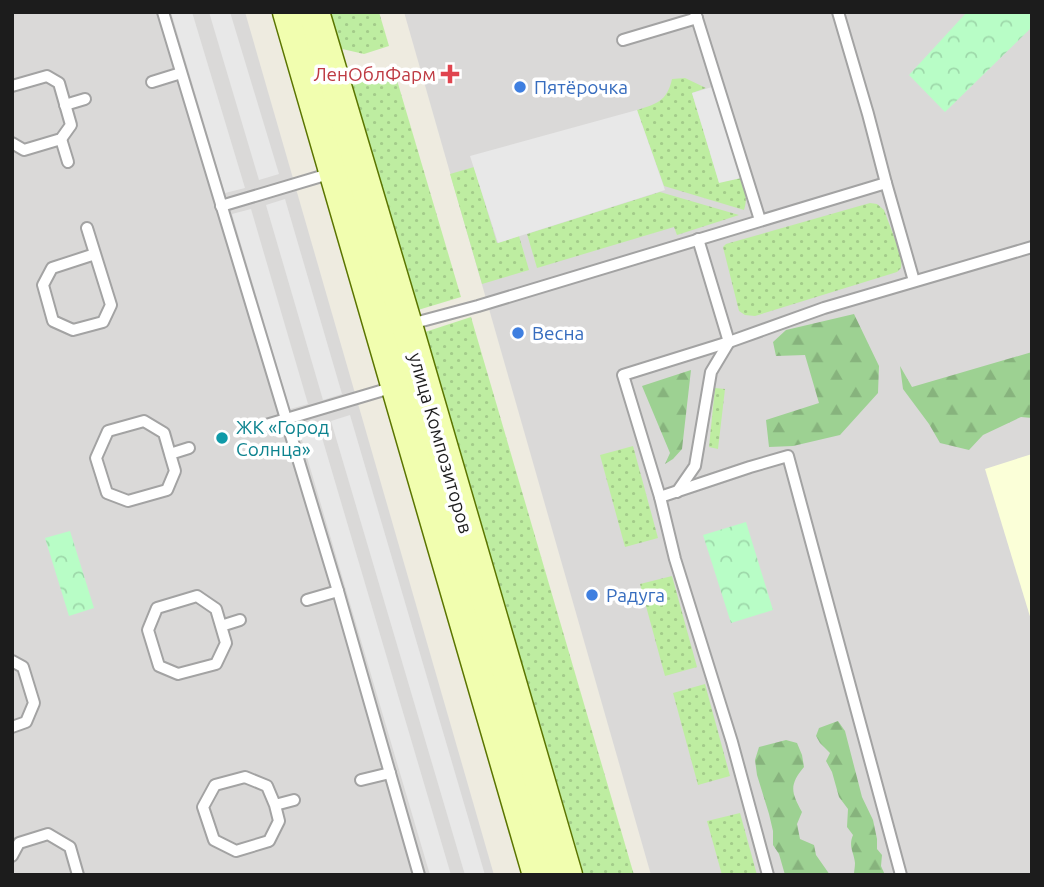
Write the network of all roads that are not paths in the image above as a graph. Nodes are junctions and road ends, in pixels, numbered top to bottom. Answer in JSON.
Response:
{"nodes":[{"id":1,"x":163,"y":12,"type":"edge"},
{"id":2,"x":288,"y":12,"type":"edge"},
{"id":3,"x":314,"y":12,"type":"edge"},
{"id":4,"x":838,"y":12,"type":"edge"},
{"id":5,"x":696,"y":15,"type":"edge"},
{"id":6,"x":623,"y":40,"type":"dead end"},
{"id":7,"x":181,"y":73,"type":"junction"},
{"id":8,"x":152,"y":82,"type":"dead end"},
{"id":9,"x":12,"y":86,"type":"edge"},
{"id":10,"x":85,"y":99,"type":"dead end"},
{"id":11,"x":65,"y":105,"type":"junction"},
{"id":12,"x":61,"y":139,"type":"junction"},
{"id":13,"x":12,"y":143,"type":"edge"},
{"id":14,"x":68,"y":162,"type":"dead end"},
{"id":15,"x":334,"y":172,"type":"junction"},
{"id":16,"x":886,"y":183,"type":"junction"},
{"id":17,"x":221,"y":206,"type":"junction"},
{"id":18,"x":760,"y":220,"type":"junction"},
{"id":19,"x":87,"y":228,"type":"dead end"},
{"id":20,"x":698,"y":239,"type":"junction"},
{"id":21,"x":1032,"y":247,"type":"edge"},
{"id":22,"x":95,"y":254,"type":"junction"},
{"id":23,"x":915,"y":281,"type":"junction"},
{"id":24,"x":393,"y":328,"type":"junction"},
{"id":25,"x":729,"y":342,"type":"junction"},
{"id":26,"x":409,"y":383,"type":"junction"},
{"id":27,"x":286,"y":419,"type":"junction"},
{"id":28,"x":256,"y":428,"type":"dead end"},
{"id":29,"x":189,"y":448,"type":"dead end"},
{"id":30,"x":170,"y":454,"type":"junction"},
{"id":31,"x":677,"y":492,"type":"junction"},
{"id":32,"x":660,"y":497,"type":"junction"},
{"id":33,"x":338,"y":592,"type":"junction"},
{"id":34,"x":307,"y":600,"type":"dead end"},
{"id":35,"x":240,"y":620,"type":"dead end"},
{"id":36,"x":221,"y":626,"type":"junction"},
{"id":37,"x":12,"y":661,"type":"edge"},
{"id":38,"x":12,"y":727,"type":"edge"},
{"id":39,"x":390,"y":772,"type":"junction"},
{"id":40,"x":361,"y":780,"type":"dead end"},
{"id":41,"x":294,"y":800,"type":"dead end"},
{"id":42,"x":275,"y":806,"type":"junction"},
{"id":43,"x":12,"y":856,"type":"edge"},
{"id":44,"x":78,"y":875,"type":"edge"},
{"id":45,"x":419,"y":875,"type":"edge"},
{"id":46,"x":538,"y":875,"type":"edge"},
{"id":47,"x":567,"y":875,"type":"edge"},
{"id":48,"x":768,"y":875,"type":"edge"},
{"id":49,"x":901,"y":875,"type":"edge"}],
"edges":[{"from":1,"to":7,"type":"lane"},
{"from":2,"to":15,"type":"street","name":"улица Композиторов"},
{"from":3,"to":24,"type":"street","name":"улица Композиторов"},
{"from":4,"to":16,"type":"lane"},
{"from":5,"to":6,"type":"lane"},
{"from":5,"to":18,"type":"lane"},
{"from":7,"to":8,"type":"lane"},
{"from":7,"to":17,"type":"lane"},
{"from":9,"to":11,"type":"lane"},
{"from":10,"to":11,"type":"lane"},
{"from":11,"to":12,"type":"lane"},
{"from":12,"to":13,"type":"lane"},
{"from":12,"to":14,"type":"lane"},
{"from":15,"to":17,"type":"lane"},
{"from":15,"to":24,"type":"street","name":"улица Композиторов"},
{"from":16,"to":18,"type":"lane"},
{"from":16,"to":23,"type":"lane"},
{"from":17,"to":27,"type":"lane"},
{"from":18,"to":20,"type":"lane"},
{"from":19,"to":22,"type":"lane"},
{"from":20,"to":24,"type":"lane"},
{"from":20,"to":25,"type":"lane"},
{"from":21,"to":23,"type":"lane"},
{"from":22,"to":22,"type":"lane"},
{"from":23,"to":25,"type":"lane"},
{"from":24,"to":26,"type":"street","name":"улица Композиторов"},
{"from":25,"to":31,"type":"lane"},
{"from":25,"to":32,"type":"lane"},
{"from":26,"to":27,"type":"lane"},
{"from":26,"to":46,"type":"street","name":"улица Композиторов"},
{"from":26,"to":47,"type":"street","name":"улица Композиторов"},
{"from":27,"to":28,"type":"lane"},
{"from":27,"to":33,"type":"lane"},
{"from":29,"to":30,"type":"lane"},
{"from":30,"to":30,"type":"lane"},
{"from":31,"to":32,"type":"lane"},
{"from":31,"to":49,"type":"lane"},
{"from":32,"to":48,"type":"lane"},
{"from":33,"to":34,"type":"lane"},
{"from":33,"to":39,"type":"lane"},
{"from":35,"to":36,"type":"lane"},
{"from":36,"to":36,"type":"lane"},
{"from":37,"to":38,"type":"lane"},
{"from":39,"to":40,"type":"lane"},
{"from":39,"to":45,"type":"lane"},
{"from":41,"to":42,"type":"lane"},
{"from":42,"to":42,"type":"lane"},
{"from":43,"to":44,"type":"lane"}]}
